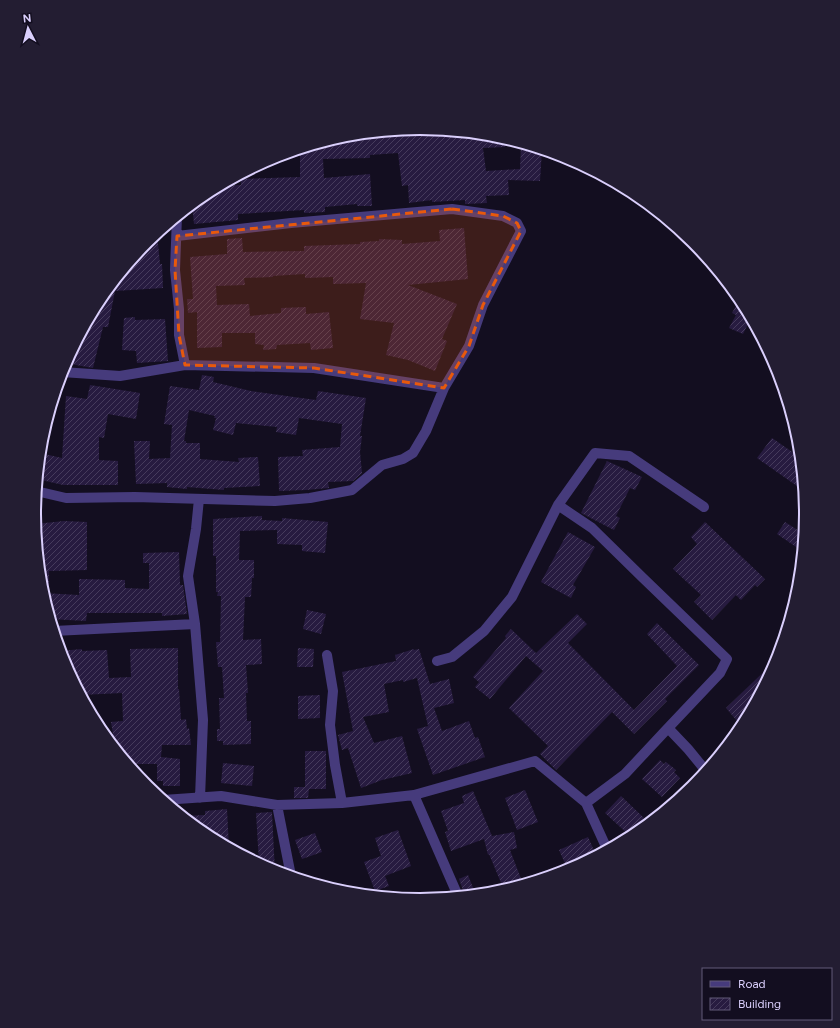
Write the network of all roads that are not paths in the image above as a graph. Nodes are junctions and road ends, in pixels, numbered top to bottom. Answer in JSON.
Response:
{"nodes":[{"id":1,"x":177,"y":223,"type":"edge"},
{"id":2,"x":177,"y":236,"type":"junction"},
{"id":3,"x":185,"y":365,"type":"junction"},
{"id":4,"x":69,"y":372,"type":"edge"},
{"id":5,"x":444,"y":388,"type":"junction"},
{"id":6,"x":42,"y":492,"type":"edge"},
{"id":7,"x":199,"y":499,"type":"junction"},
{"id":8,"x":558,"y":505,"type":"junction"},
{"id":9,"x":704,"y":507,"type":"dead end"},
{"id":10,"x":195,"y":624,"type":"junction"},
{"id":11,"x":59,"y":631,"type":"edge"},
{"id":12,"x":327,"y":655,"type":"dead end"},
{"id":13,"x":437,"y":661,"type":"dead end"},
{"id":14,"x":668,"y":728,"type":"junction"},
{"id":15,"x":702,"y":767,"type":"edge"},
{"id":16,"x":414,"y":795,"type":"junction"},
{"id":17,"x":200,"y":798,"type":"junction"},
{"id":18,"x":171,"y":800,"type":"edge"},
{"id":19,"x":342,"y":803,"type":"junction"},
{"id":20,"x":586,"y":803,"type":"junction"},
{"id":21,"x":277,"y":805,"type":"junction"},
{"id":22,"x":606,"y":844,"type":"edge"},
{"id":23,"x":291,"y":870,"type":"edge"},
{"id":24,"x":456,"y":891,"type":"edge"}],
"edges":[{"from":1,"to":2,"type":"street"},
{"from":2,"to":3,"type":"street"},
{"from":2,"to":5,"type":"street"},
{"from":3,"to":4,"type":"street"},
{"from":3,"to":5,"type":"street"},
{"from":5,"to":7,"type":"street"},
{"from":6,"to":7,"type":"street"},
{"from":7,"to":10,"type":"street"},
{"from":8,"to":9,"type":"street"},
{"from":8,"to":13,"type":"street"},
{"from":8,"to":14,"type":"street"},
{"from":10,"to":11,"type":"street"},
{"from":10,"to":17,"type":"street"},
{"from":12,"to":19,"type":"street"},
{"from":14,"to":15,"type":"street"},
{"from":14,"to":20,"type":"street"},
{"from":16,"to":19,"type":"street"},
{"from":16,"to":20,"type":"street"},
{"from":16,"to":24,"type":"street"},
{"from":17,"to":18,"type":"street"},
{"from":17,"to":21,"type":"street"},
{"from":19,"to":21,"type":"street"},
{"from":20,"to":22,"type":"street"},
{"from":21,"to":23,"type":"street"}]}
